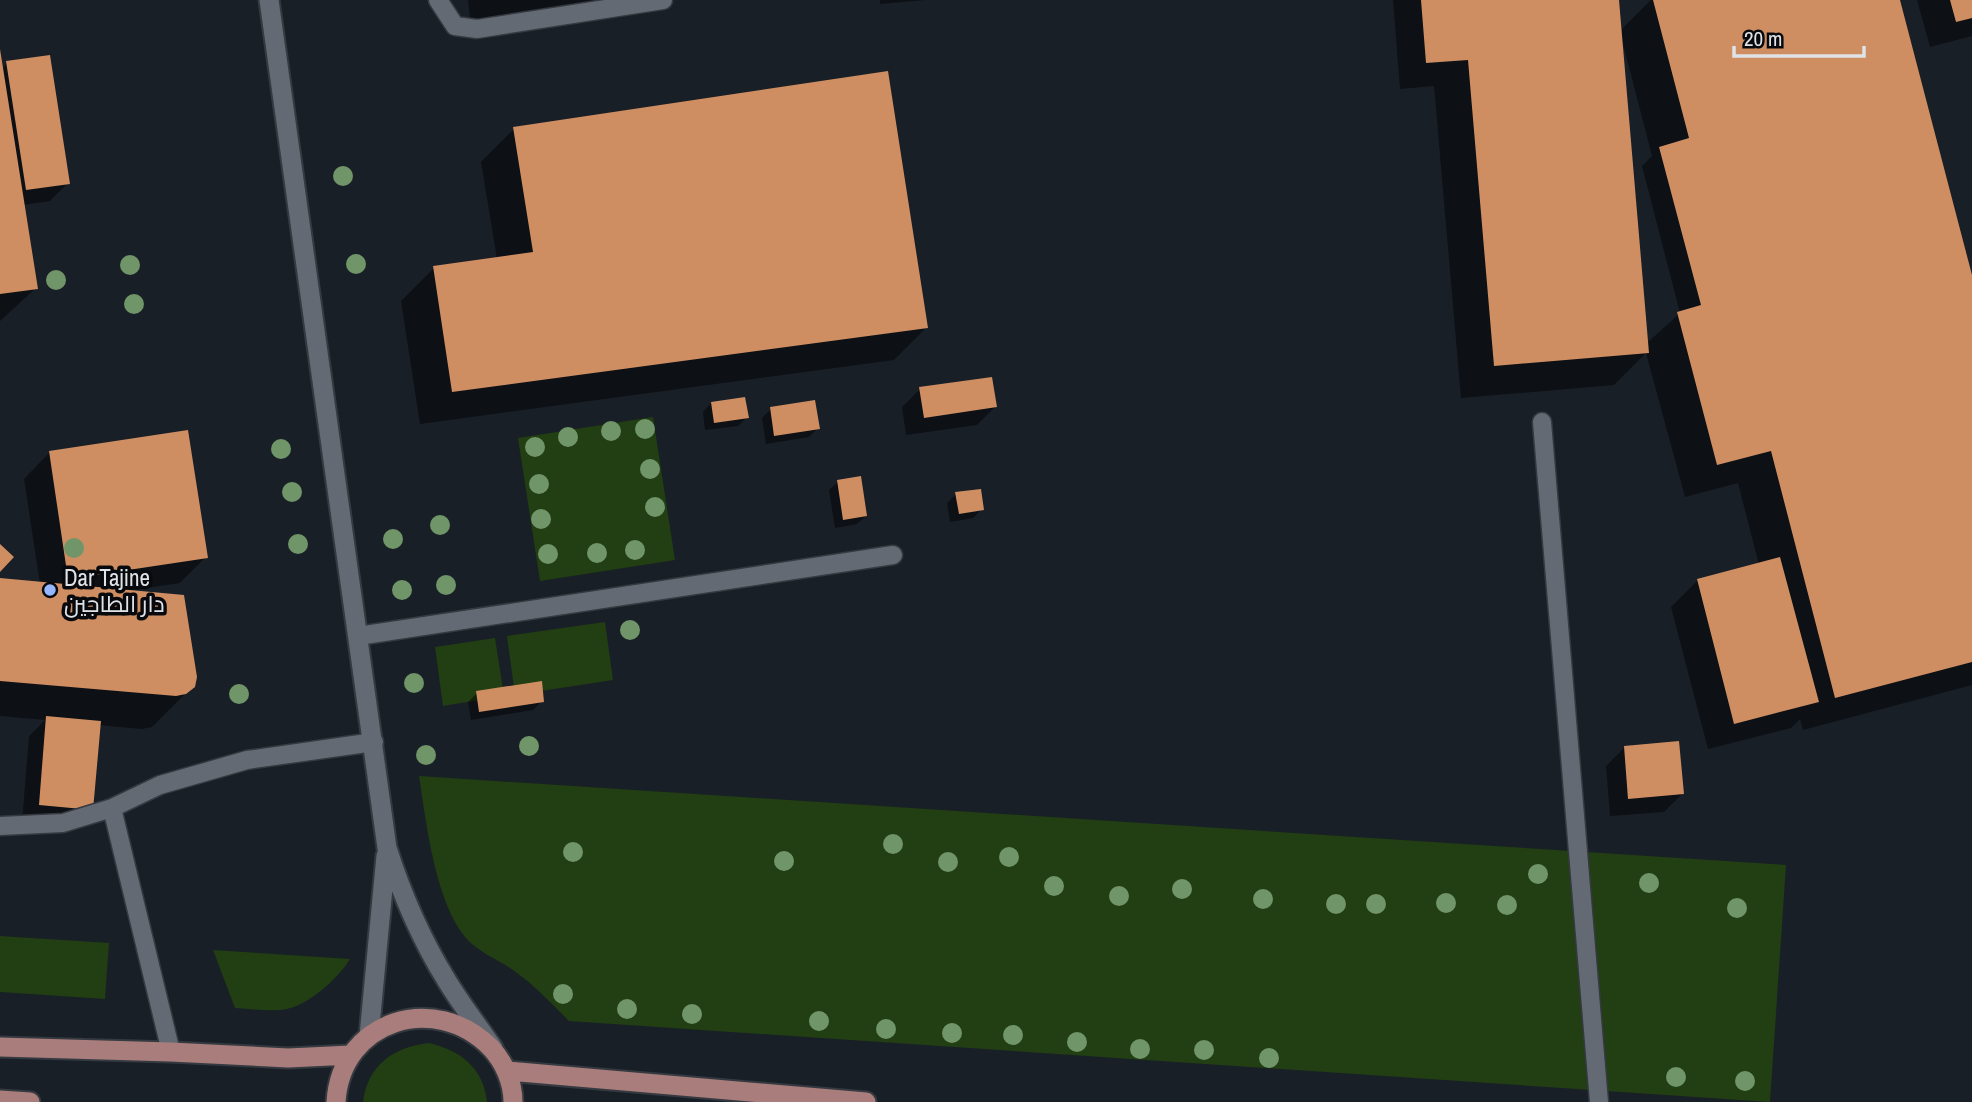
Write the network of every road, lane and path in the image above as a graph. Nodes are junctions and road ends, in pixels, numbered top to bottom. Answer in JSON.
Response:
{"nodes":[{"id":1,"x":269,"y":0,"type":"edge"},
{"id":2,"x":438,"y":0,"type":"edge"},
{"id":3,"x":663,"y":0,"type":"edge"},
{"id":4,"x":1542,"y":422,"type":"dead end"},
{"id":5,"x":893,"y":555,"type":"dead end"},
{"id":6,"x":358,"y":636,"type":"junction"},
{"id":7,"x":374,"y":742,"type":"junction"},
{"id":8,"x":112,"y":808,"type":"junction"},
{"id":9,"x":0,"y":826,"type":"edge"},
{"id":10,"x":387,"y":848,"type":"junction"},
{"id":11,"x":369,"y":1036,"type":"junction"},
{"id":12,"x":0,"y":1047,"type":"edge"},
{"id":13,"x":171,"y":1052,"type":"junction"},
{"id":14,"x":351,"y":1055,"type":"junction"},
{"id":15,"x":503,"y":1064,"type":"junction"},
{"id":16,"x":0,"y":1100,"type":"edge"},
{"id":17,"x":30,"y":1102,"type":"edge"},
{"id":18,"x":336,"y":1102,"type":"edge"},
{"id":19,"x":513,"y":1102,"type":"edge"},
{"id":20,"x":866,"y":1102,"type":"edge"},
{"id":21,"x":1599,"y":1102,"type":"edge"}],
"edges":[{"from":1,"to":6,"type":"street"},
{"from":2,"to":3,"type":"lane"},
{"from":4,"to":21,"type":"lane"},
{"from":5,"to":6,"type":"lane"},
{"from":6,"to":7,"type":"street"},
{"from":7,"to":8,"type":"lane"},
{"from":7,"to":10,"type":"street"},
{"from":8,"to":9,"type":"lane"},
{"from":8,"to":13,"type":"lane"},
{"from":10,"to":11,"type":"street"},
{"from":10,"to":15,"type":"street"},
{"from":11,"to":14,"type":"main road"},
{"from":11,"to":15,"type":"main road"},
{"from":12,"to":13,"type":"main road"},
{"from":13,"to":14,"type":"main road"},
{"from":14,"to":18,"type":"main road"},
{"from":15,"to":19,"type":"main road"},
{"from":15,"to":20,"type":"main road"},
{"from":16,"to":17,"type":"main road"}]}
